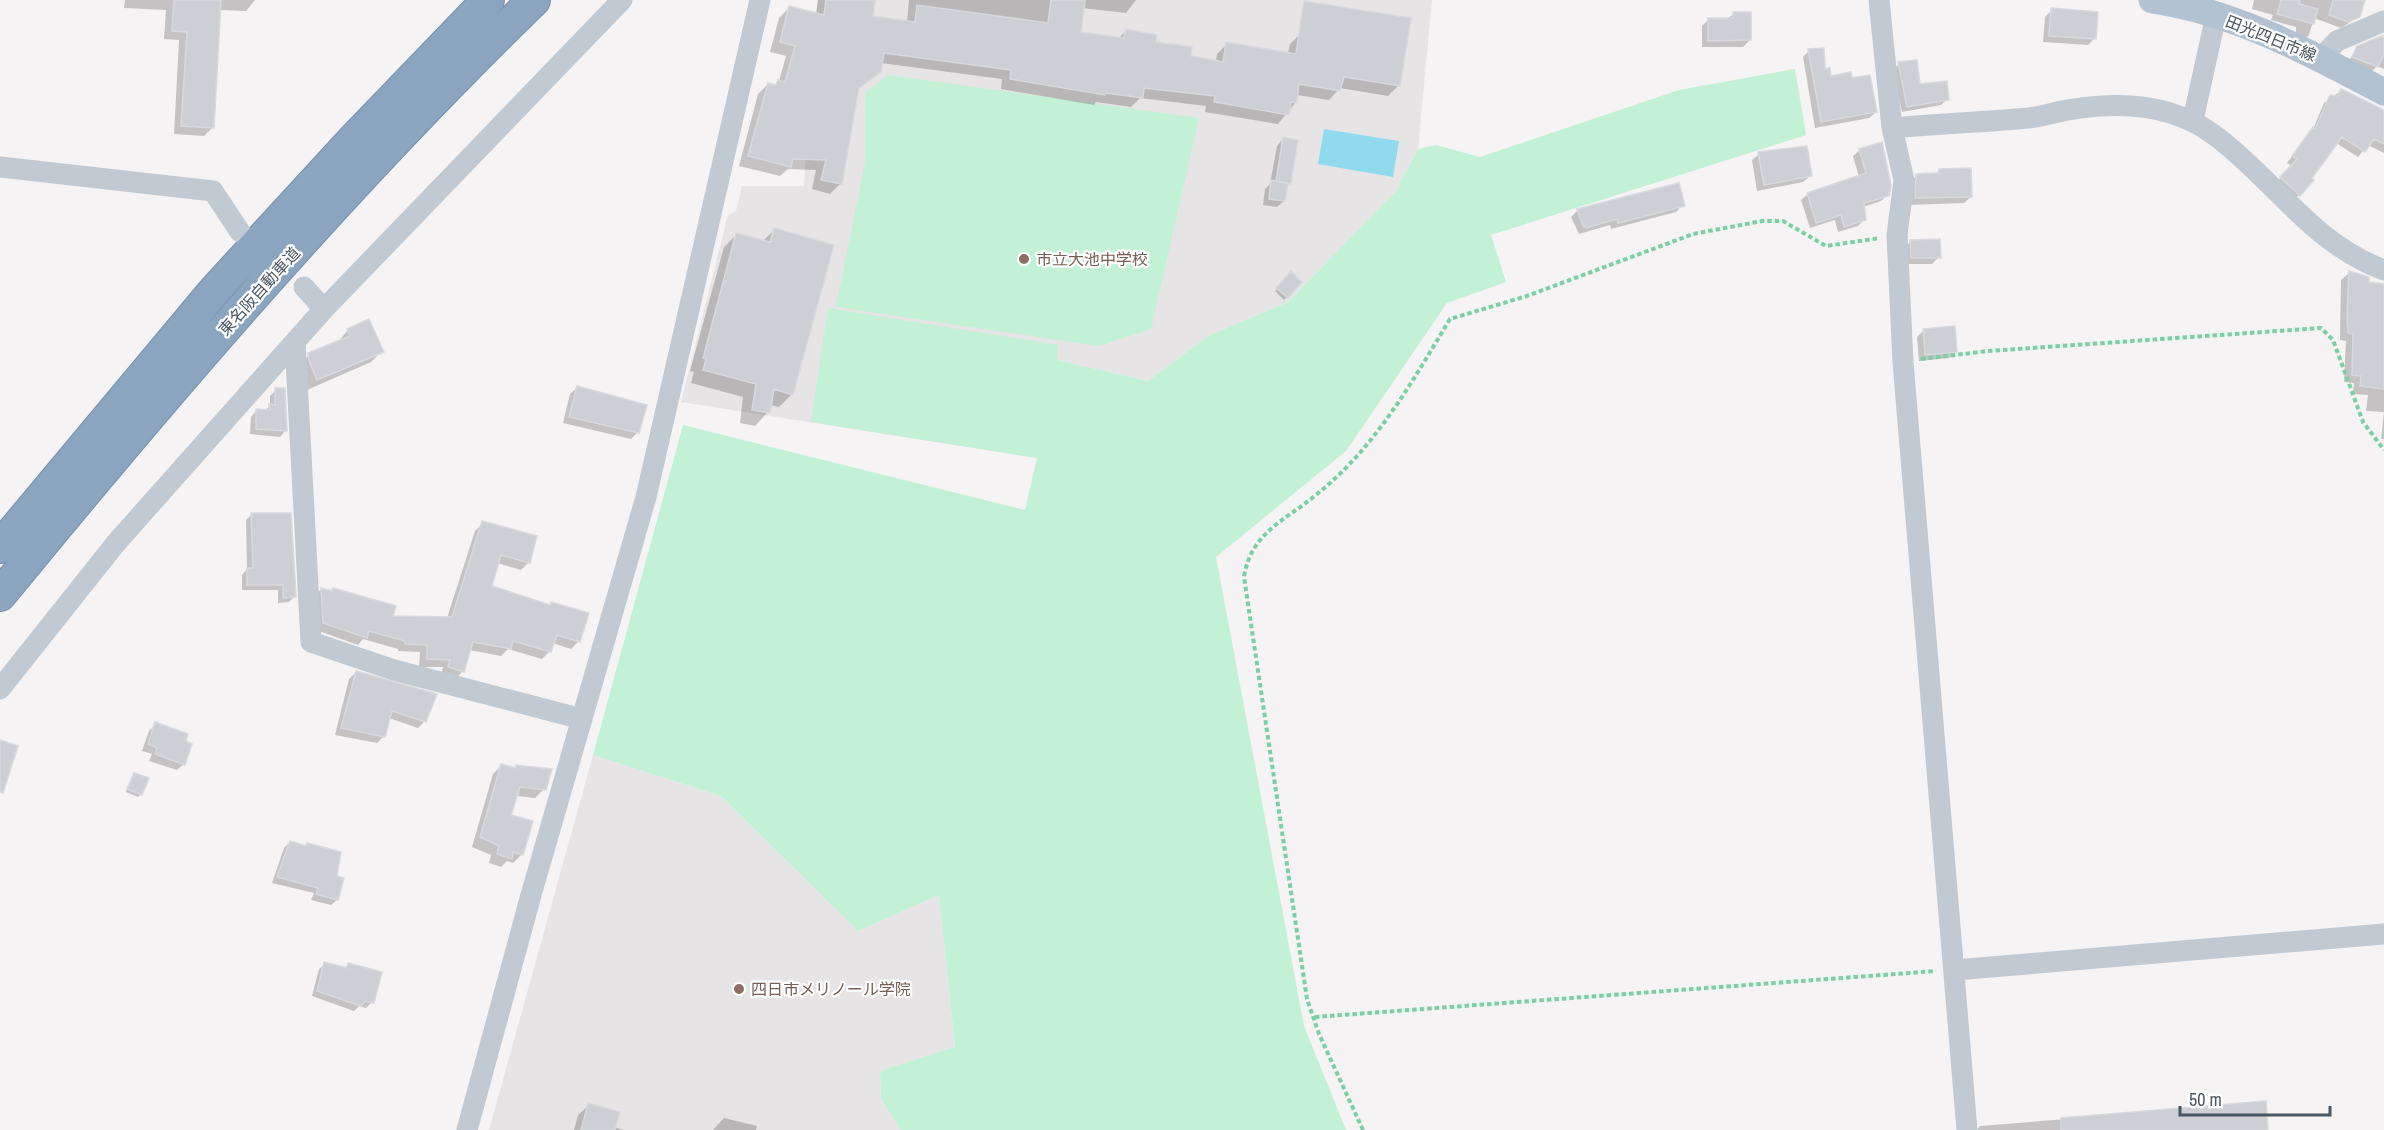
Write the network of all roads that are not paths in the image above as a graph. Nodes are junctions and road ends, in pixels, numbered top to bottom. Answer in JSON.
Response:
{"nodes":[{"id":1,"x":488,"y":0,"type":"edge"},
{"id":2,"x":534,"y":0,"type":"edge"},
{"id":3,"x":622,"y":0,"type":"edge"},
{"id":4,"x":760,"y":0,"type":"edge"},
{"id":5,"x":1879,"y":0,"type":"edge"},
{"id":6,"x":2152,"y":0,"type":"edge"},
{"id":7,"x":2216,"y":15,"type":"junction"},
{"id":8,"x":2384,"y":21,"type":"edge"},
{"id":9,"x":2321,"y":58,"type":"junction"},
{"id":10,"x":2384,"y":92,"type":"edge"},
{"id":11,"x":2193,"y":120,"type":"junction"},
{"id":12,"x":1892,"y":128,"type":"junction"},
{"id":13,"x":0,"y":167,"type":"edge"},
{"id":14,"x":240,"y":232,"type":"dead end"},
{"id":15,"x":2384,"y":270,"type":"edge"},
{"id":16,"x":304,"y":287,"type":"dead end"},
{"id":17,"x":324,"y":309,"type":"junction"},
{"id":18,"x":295,"y":342,"type":"junction"},
{"id":19,"x":0,"y":547,"type":"edge"},
{"id":20,"x":0,"y":595,"type":"edge"},
{"id":21,"x":0,"y":689,"type":"edge"},
{"id":22,"x":582,"y":719,"type":"junction"},
{"id":23,"x":2384,"y":934,"type":"edge"},
{"id":24,"x":1955,"y":970,"type":"junction"},
{"id":25,"x":467,"y":1130,"type":"edge"},
{"id":26,"x":1967,"y":1130,"type":"edge"}],
"edges":[{"from":1,"to":19,"type":"highway","name":"東名阪自動車道"},
{"from":2,"to":20,"type":"highway","name":"東名阪自動車道"},
{"from":3,"to":17,"type":"street"},
{"from":4,"to":22,"type":"street"},
{"from":5,"to":12,"type":"street"},
{"from":6,"to":7,"type":"main road","name":"田光四日市線"},
{"from":7,"to":9,"type":"main road","name":"田光四日市線"},
{"from":7,"to":11,"type":"street"},
{"from":8,"to":9,"type":"street"},
{"from":9,"to":10,"type":"main road","name":"田光四日市線"},
{"from":11,"to":12,"type":"street"},
{"from":11,"to":15,"type":"street"},
{"from":12,"to":24,"type":"street"},
{"from":13,"to":14,"type":"street"},
{"from":16,"to":17,"type":"street"},
{"from":17,"to":18,"type":"street"},
{"from":18,"to":21,"type":"street"},
{"from":18,"to":22,"type":"street"},
{"from":22,"to":25,"type":"street"},
{"from":23,"to":24,"type":"street"},
{"from":24,"to":26,"type":"street"}]}
